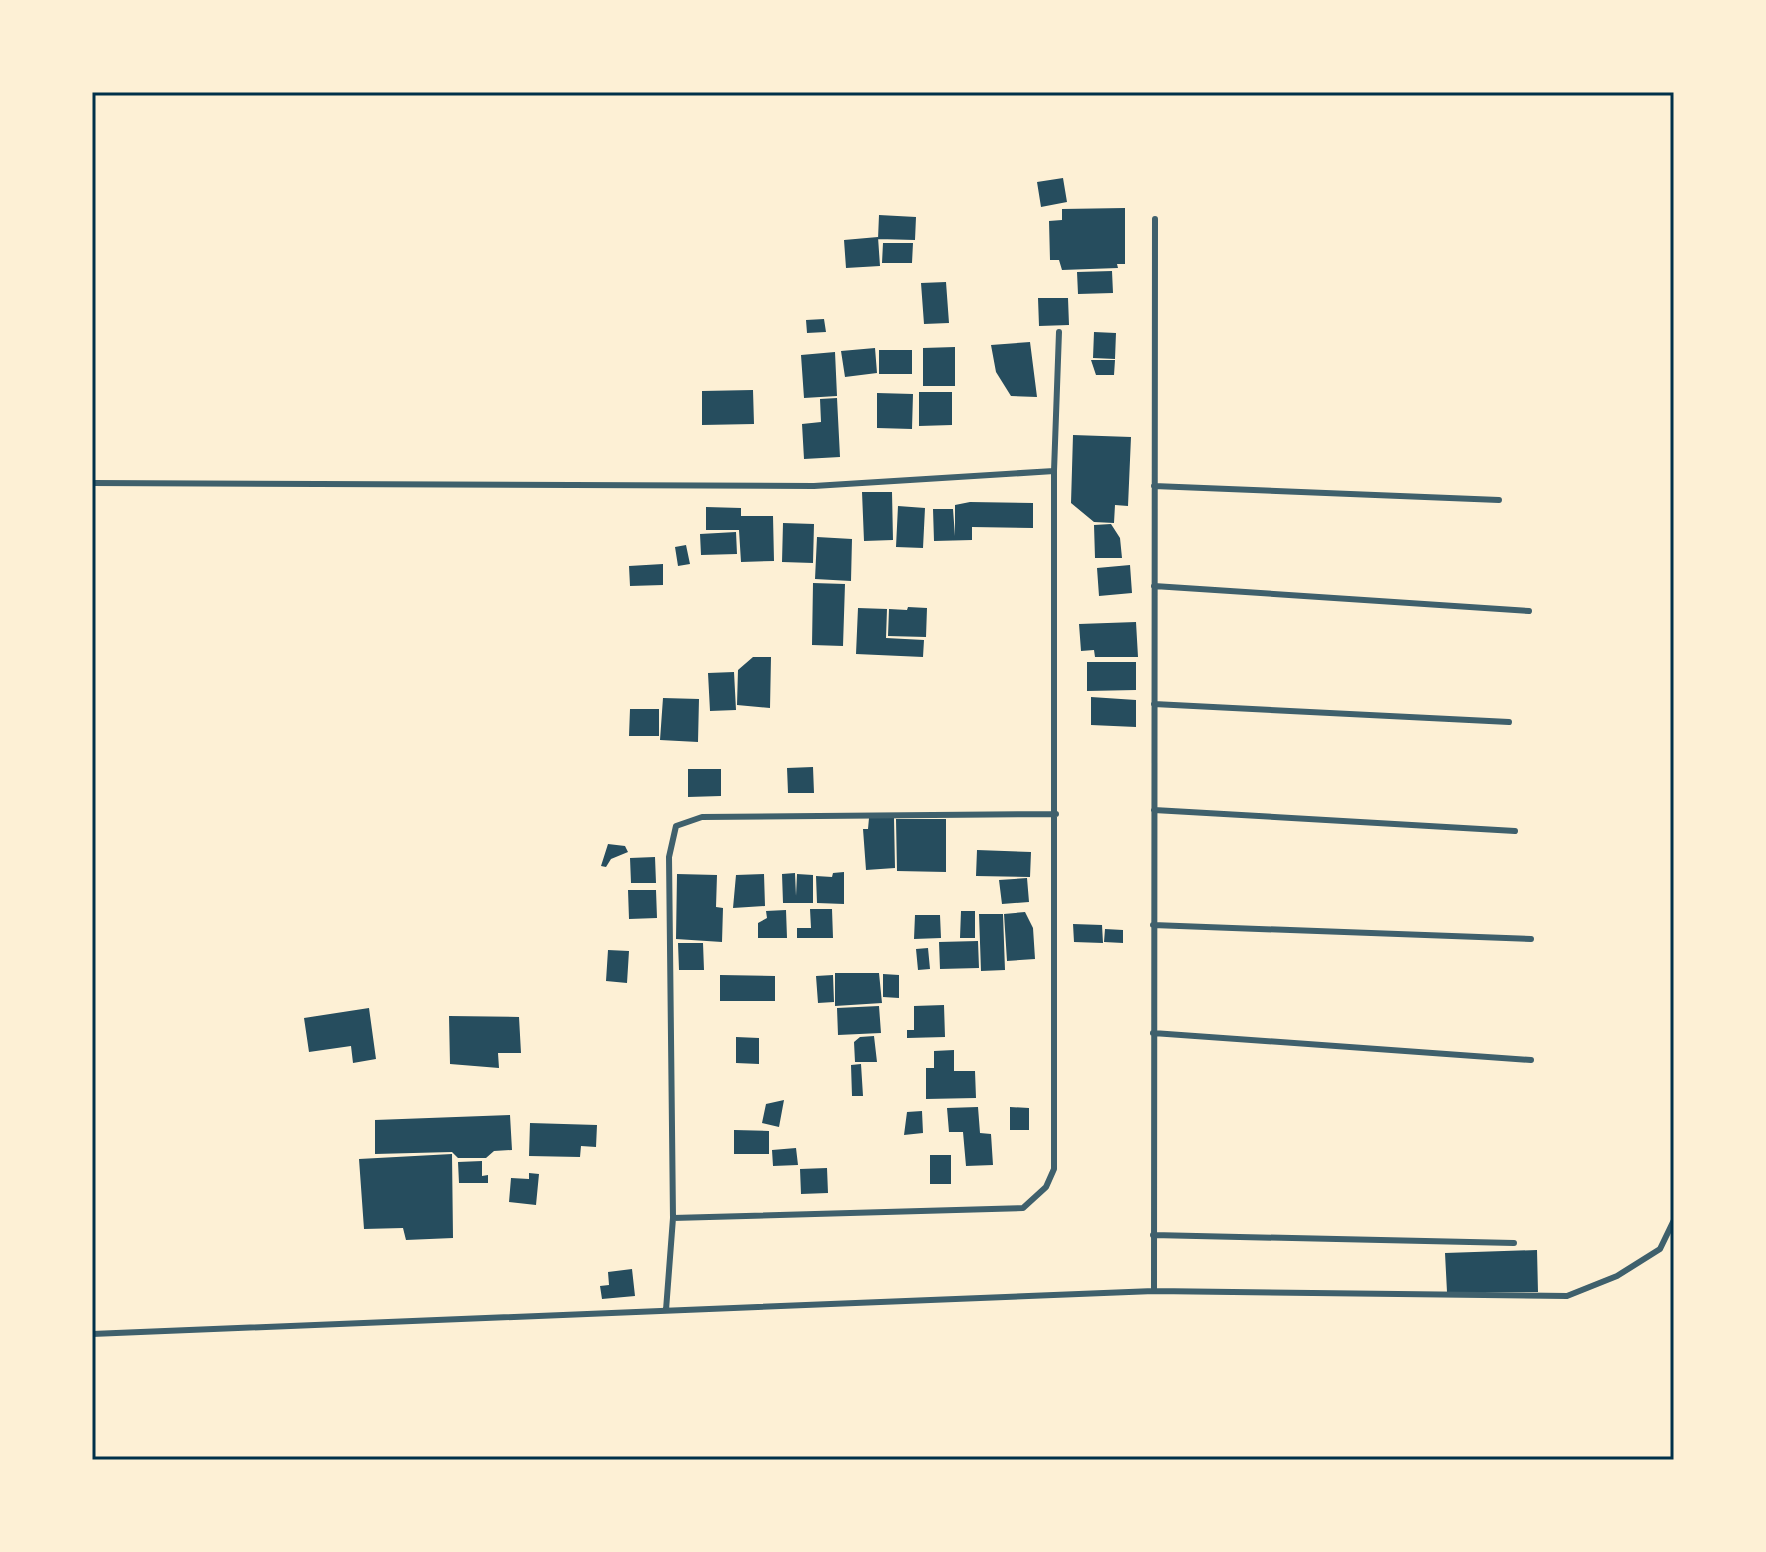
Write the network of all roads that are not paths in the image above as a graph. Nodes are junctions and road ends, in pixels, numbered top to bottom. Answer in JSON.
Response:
{"nodes":[{"id":1,"x":1155,"y":219,"type":"dead end"},
{"id":2,"x":1059,"y":332,"type":"dead end"},
{"id":3,"x":1054,"y":471,"type":"junction"},
{"id":4,"x":92,"y":483,"type":"edge"},
{"id":5,"x":1154,"y":486,"type":"junction"},
{"id":6,"x":1499,"y":500,"type":"dead end"},
{"id":7,"x":1154,"y":586,"type":"junction"},
{"id":8,"x":1529,"y":611,"type":"dead end"},
{"id":9,"x":1154,"y":704,"type":"junction"},
{"id":10,"x":1509,"y":722,"type":"dead end"},
{"id":11,"x":1154,"y":810,"type":"junction"},
{"id":12,"x":1056,"y":814,"type":"junction"},
{"id":13,"x":1515,"y":831,"type":"dead end"},
{"id":14,"x":1153,"y":925,"type":"junction"},
{"id":15,"x":1531,"y":939,"type":"dead end"},
{"id":16,"x":1153,"y":1033,"type":"junction"},
{"id":17,"x":1531,"y":1060,"type":"dead end"},
{"id":18,"x":673,"y":1218,"type":"junction"},
{"id":19,"x":1674,"y":1220,"type":"edge"},
{"id":20,"x":1153,"y":1235,"type":"junction"},
{"id":21,"x":1514,"y":1243,"type":"dead end"},
{"id":22,"x":1154,"y":1291,"type":"junction"},
{"id":23,"x":666,"y":1310,"type":"junction"},
{"id":24,"x":92,"y":1334,"type":"edge"}],
"edges":[{"from":1,"to":5,"type":"lane"},
{"from":2,"to":3,"type":"lane"},
{"from":3,"to":4,"type":"lane"},
{"from":3,"to":12,"type":"lane"},
{"from":5,"to":6,"type":"lane"},
{"from":5,"to":7,"type":"lane"},
{"from":7,"to":8,"type":"lane"},
{"from":7,"to":9,"type":"lane"},
{"from":9,"to":10,"type":"lane"},
{"from":9,"to":11,"type":"lane"},
{"from":11,"to":13,"type":"lane"},
{"from":11,"to":14,"type":"lane"},
{"from":12,"to":18,"type":"lane"},
{"from":12,"to":18,"type":"lane"},
{"from":14,"to":15,"type":"lane"},
{"from":14,"to":16,"type":"lane"},
{"from":16,"to":17,"type":"lane"},
{"from":16,"to":20,"type":"lane"},
{"from":18,"to":23,"type":"lane"},
{"from":19,"to":22,"type":"lane"},
{"from":20,"to":21,"type":"lane"},
{"from":20,"to":22,"type":"lane"},
{"from":22,"to":23,"type":"lane"},
{"from":23,"to":24,"type":"lane"}]}
